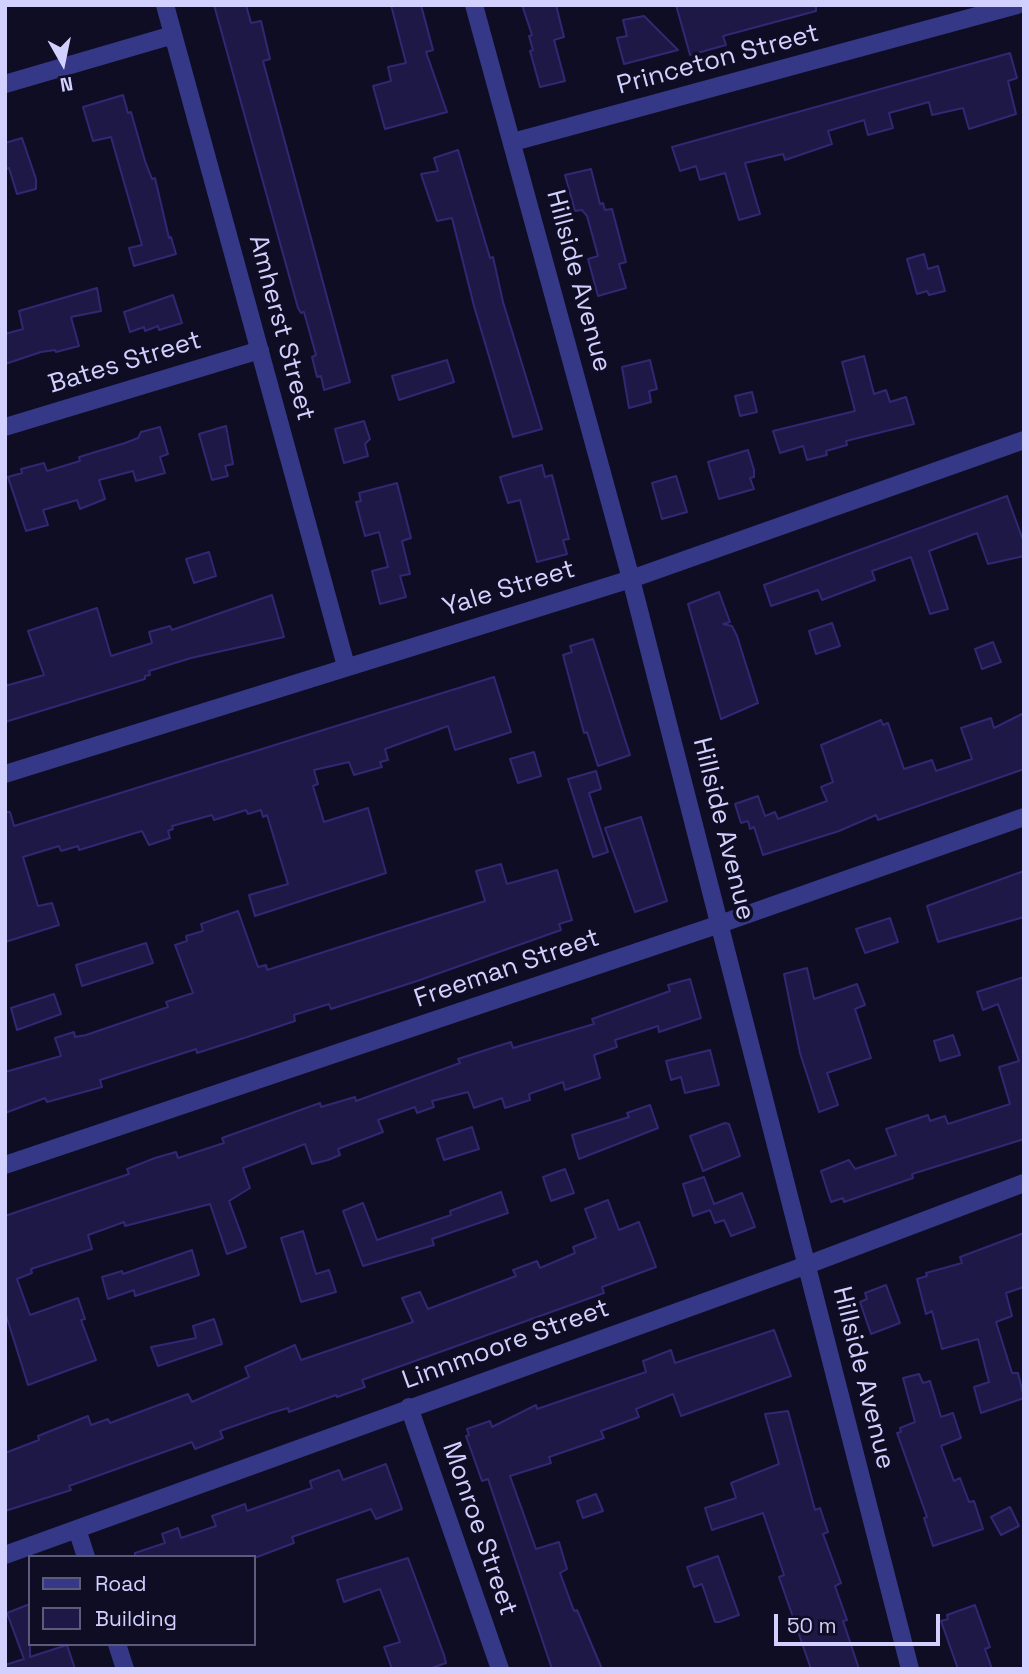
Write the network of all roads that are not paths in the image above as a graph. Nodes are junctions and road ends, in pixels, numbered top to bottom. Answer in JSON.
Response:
{"nodes":[{"id":1,"x":164,"y":5,"type":"edge"},
{"id":2,"x":474,"y":5,"type":"edge"},
{"id":3,"x":1017,"y":5,"type":"edge"},
{"id":4,"x":173,"y":35,"type":"junction"},
{"id":5,"x":5,"y":84,"type":"edge"},
{"id":6,"x":513,"y":142,"type":"junction"},
{"id":7,"x":260,"y":350,"type":"junction"},
{"id":8,"x":5,"y":427,"type":"edge"},
{"id":9,"x":1024,"y":440,"type":"edge"},
{"id":10,"x":631,"y":579,"type":"junction"},
{"id":11,"x":346,"y":666,"type":"junction"},
{"id":12,"x":5,"y":774,"type":"edge"},
{"id":13,"x":1024,"y":817,"type":"edge"},
{"id":14,"x":720,"y":924,"type":"junction"},
{"id":15,"x":5,"y":1165,"type":"edge"},
{"id":16,"x":1024,"y":1183,"type":"edge"},
{"id":17,"x":807,"y":1265,"type":"junction"},
{"id":18,"x":409,"y":1407,"type":"junction"},
{"id":19,"x":77,"y":1529,"type":"junction"},
{"id":20,"x":5,"y":1555,"type":"edge"},
{"id":21,"x":85,"y":1555,"type":"edge"},
{"id":22,"x":118,"y":1646,"type":"edge"},
{"id":23,"x":125,"y":1669,"type":"edge"},
{"id":24,"x":500,"y":1669,"type":"edge"},
{"id":25,"x":910,"y":1669,"type":"edge"}],
"edges":[{"from":1,"to":4,"type":"street","name":"Amherst Street"},
{"from":2,"to":6,"type":"street","name":"Hillside Avenue"},
{"from":3,"to":6,"type":"street","name":"Princeton Street"},
{"from":4,"to":5,"type":"street"},
{"from":4,"to":7,"type":"street","name":"Amherst Street"},
{"from":6,"to":10,"type":"street","name":"Hillside Avenue"},
{"from":7,"to":8,"type":"street","name":"Bates Street"},
{"from":7,"to":11,"type":"street","name":"Amherst Street"},
{"from":9,"to":10,"type":"street","name":"Yale Street"},
{"from":10,"to":11,"type":"street","name":"Yale Street"},
{"from":10,"to":14,"type":"street","name":"Hillside Avenue"},
{"from":11,"to":12,"type":"street","name":"Yale Street"},
{"from":13,"to":14,"type":"street","name":"Freeman Street"},
{"from":14,"to":15,"type":"street","name":"Freeman Street"},
{"from":14,"to":17,"type":"street","name":"Hillside Avenue"},
{"from":16,"to":17,"type":"street","name":"Linnmoore Street"},
{"from":17,"to":18,"type":"street","name":"Linnmoore Street"},
{"from":17,"to":25,"type":"street","name":"Hillside Avenue"},
{"from":18,"to":19,"type":"street","name":"Linnmoore Street"},
{"from":18,"to":24,"type":"street","name":"Monroe Street"},
{"from":19,"to":20,"type":"street","name":"Linnmoore Street"},
{"from":19,"to":21,"type":"street"},
{"from":22,"to":23,"type":"street"}]}
